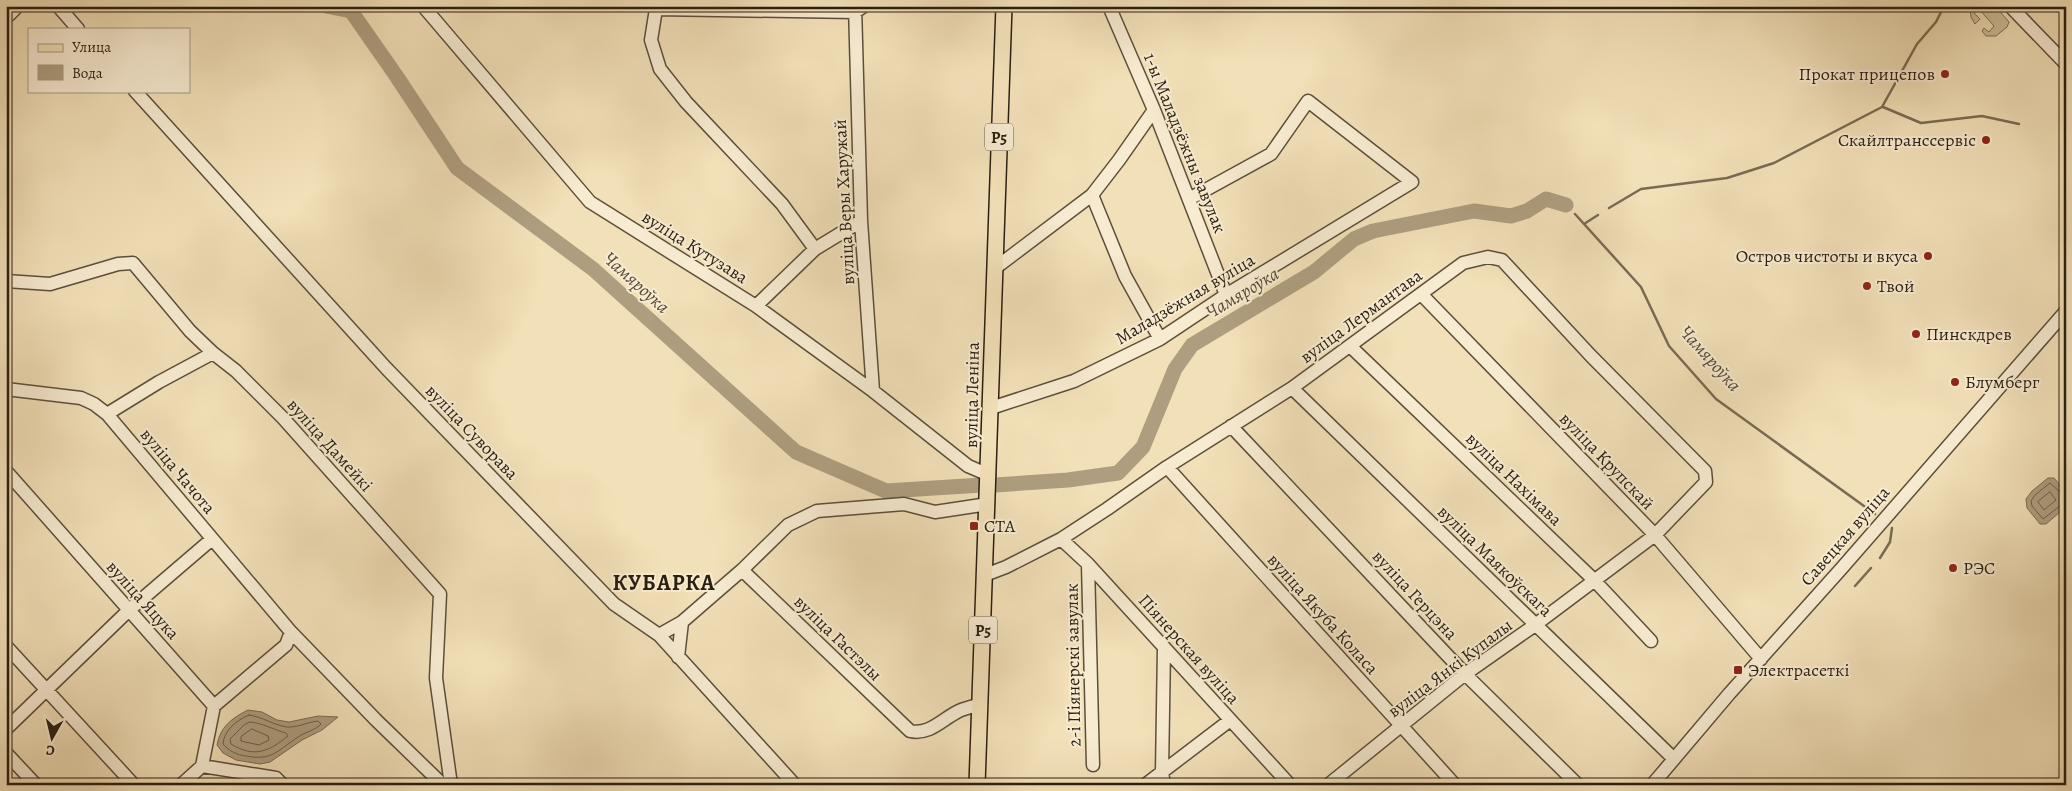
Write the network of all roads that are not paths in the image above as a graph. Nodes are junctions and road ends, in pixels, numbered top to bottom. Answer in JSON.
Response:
{"nodes":[{"id":1,"x":18,"y":6,"type":"edge"},
{"id":2,"x":58,"y":6,"type":"edge"},
{"id":3,"x":423,"y":6,"type":"edge"},
{"id":4,"x":1004,"y":6,"type":"edge"},
{"id":5,"x":1109,"y":6,"type":"edge"},
{"id":6,"x":2010,"y":6,"type":"edge"},
{"id":7,"x":655,"y":8,"type":"edge"},
{"id":8,"x":858,"y":8,"type":"edge"},
{"id":9,"x":6,"y":18,"type":"edge"},
{"id":10,"x":77,"y":28,"type":"edge"},
{"id":11,"x":2066,"y":64,"type":"edge"},
{"id":12,"x":136,"y":92,"type":"edge"},
{"id":13,"x":1154,"y":110,"type":"junction"},
{"id":14,"x":1092,"y":195,"type":"junction"},
{"id":15,"x":1189,"y":199,"type":"junction"},
{"id":16,"x":861,"y":222,"type":"junction"},
{"id":17,"x":815,"y":249,"type":"junction"},
{"id":18,"x":994,"y":269,"type":"junction"},
{"id":19,"x":6,"y":282,"type":"edge"},
{"id":20,"x":1421,"y":294,"type":"junction"},
{"id":21,"x":1226,"y":295,"type":"junction"},
{"id":22,"x":756,"y":306,"type":"junction"},
{"id":23,"x":2066,"y":311,"type":"edge"},
{"id":24,"x":1160,"y":339,"type":"junction"},
{"id":25,"x":1350,"y":346,"type":"junction"},
{"id":26,"x":213,"y":354,"type":"junction"},
{"id":27,"x":1292,"y":388,"type":"junction"},
{"id":28,"x":6,"y":389,"type":"edge"},
{"id":29,"x":873,"y":391,"type":"junction"},
{"id":30,"x":991,"y":408,"type":"junction"},
{"id":31,"x":107,"y":414,"type":"junction"},
{"id":32,"x":1231,"y":426,"type":"junction"},
{"id":33,"x":1167,"y":467,"type":"junction"},
{"id":34,"x":6,"y":471,"type":"edge"},
{"id":35,"x":989,"y":475,"type":"junction"},
{"id":36,"x":1706,"y":482,"type":"joint"},
{"id":37,"x":988,"y":504,"type":"junction"},
{"id":38,"x":1655,"y":535,"type":"junction"},
{"id":39,"x":212,"y":539,"type":"junction"},
{"id":40,"x":1061,"y":539,"type":"junction"},
{"id":41,"x":1088,"y":564,"type":"junction"},
{"id":42,"x":742,"y":570,"type":"junction"},
{"id":43,"x":985,"y":574,"type":"junction"},
{"id":44,"x":1594,"y":580,"type":"junction"},
{"id":45,"x":128,"y":611,"type":"junction"},
{"id":46,"x":682,"y":622,"type":"junction"},
{"id":47,"x":1535,"y":625,"type":"junction"},
{"id":48,"x":291,"y":632,"type":"junction"},
{"id":49,"x":659,"y":635,"type":"junction"},
{"id":50,"x":1651,"y":641,"type":"dead end"},
{"id":51,"x":6,"y":646,"type":"edge"},
{"id":52,"x":1164,"y":647,"type":"junction"},
{"id":53,"x":678,"y":657,"type":"junction"},
{"id":54,"x":1761,"y":659,"type":"junction"},
{"id":55,"x":1466,"y":674,"type":"junction"},
{"id":56,"x":46,"y":690,"type":"junction"},
{"id":57,"x":980,"y":704,"type":"junction"},
{"id":58,"x":214,"y":706,"type":"junction"},
{"id":59,"x":1230,"y":721,"type":"junction"},
{"id":60,"x":1401,"y":726,"type":"junction"},
{"id":61,"x":6,"y":729,"type":"edge"},
{"id":62,"x":6,"y":753,"type":"edge"},
{"id":63,"x":1674,"y":759,"type":"junction"},
{"id":64,"x":1093,"y":765,"type":"dead end"},
{"id":65,"x":202,"y":766,"type":"junction"},
{"id":66,"x":1163,"y":778,"type":"edge"},
{"id":67,"x":36,"y":785,"type":"edge"},
{"id":68,"x":134,"y":785,"type":"edge"},
{"id":69,"x":181,"y":785,"type":"edge"},
{"id":70,"x":283,"y":785,"type":"edge"},
{"id":71,"x":443,"y":785,"type":"edge"},
{"id":72,"x":451,"y":785,"type":"edge"},
{"id":73,"x":795,"y":785,"type":"edge"},
{"id":74,"x":977,"y":785,"type":"edge"},
{"id":75,"x":1145,"y":785,"type":"edge"},
{"id":76,"x":1290,"y":785,"type":"edge"},
{"id":77,"x":1328,"y":785,"type":"edge"},
{"id":78,"x":1455,"y":785,"type":"edge"},
{"id":79,"x":1578,"y":785,"type":"edge"},
{"id":80,"x":1652,"y":785,"type":"edge"}],
"edges":[{"from":1,"to":9,"type":"street"},
{"from":2,"to":10,"type":"street"},
{"from":3,"to":22,"type":"street","name":"вуліца Кутузава"},
{"from":4,"to":18,"type":"main road","name":"вуліца Леніна","number":"Р5"},
{"from":5,"to":13,"type":"street","name":"1-ы Маладзёжны завулак"},
{"from":6,"to":11,"type":"street"},
{"from":7,"to":8,"type":"street"},
{"from":7,"to":17,"type":"street"},
{"from":8,"to":16,"type":"street","name":"вуліца Веры Харужай"},
{"from":12,"to":49,"type":"street","name":"вуліца Суворава"},
{"from":13,"to":14,"type":"street"},
{"from":13,"to":15,"type":"street","name":"1-ы Маладзёжны завулак"},
{"from":14,"to":18,"type":"street"},
{"from":14,"to":24,"type":"street"},
{"from":15,"to":21,"type":"street","name":"1-ы Маладзёжны завулак"},
{"from":15,"to":21,"type":"street","name":"Маладзёжная вуліца"},
{"from":16,"to":17,"type":"street"},
{"from":16,"to":29,"type":"street","name":"вуліца Веры Харужай"},
{"from":17,"to":22,"type":"street"},
{"from":18,"to":30,"type":"main road","name":"вуліца Леніна","number":"Р5"},
{"from":19,"to":26,"type":"street","name":"вуліца Дамейкі"},
{"from":20,"to":25,"type":"street","name":"вуліца Лермантава"},
{"from":20,"to":36,"type":"street","name":"вуліца Лермантава"},
{"from":20,"to":38,"type":"street","name":"вуліца Крупскай"},
{"from":21,"to":24,"type":"street","name":"Маладзёжная вуліца"},
{"from":22,"to":29,"type":"street","name":"вуліца Кутузава"},
{"from":23,"to":54,"type":"street","name":"Савецкая вуліца"},
{"from":24,"to":30,"type":"street","name":"Маладзёжная вуліца"},
{"from":25,"to":27,"type":"street","name":"вуліца Лермантава"},
{"from":25,"to":44,"type":"street","name":"вуліца Нахімава"},
{"from":26,"to":31,"type":"street"},
{"from":26,"to":72,"type":"street","name":"вуліца Дамейкі"},
{"from":27,"to":32,"type":"street","name":"вуліца Лермантава"},
{"from":27,"to":47,"type":"street","name":"вуліца Маякоўскага"},
{"from":28,"to":31,"type":"street","name":"вуліца Чачота"},
{"from":29,"to":35,"type":"street","name":"вуліца Кутузава"},
{"from":30,"to":35,"type":"main road","name":"вуліца Леніна","number":"Р5"},
{"from":31,"to":39,"type":"street","name":"вуліца Чачота"},
{"from":32,"to":33,"type":"street","name":"вуліца Лермантава"},
{"from":32,"to":55,"type":"street","name":"вуліца Герцэна"},
{"from":33,"to":40,"type":"street","name":"вуліца Лермантава"},
{"from":33,"to":60,"type":"street","name":"вуліца Якуба Коласа"},
{"from":34,"to":45,"type":"street","name":"вуліца Яцука"},
{"from":35,"to":37,"type":"main road","name":"вуліца Леніна","number":"Р5"},
{"from":36,"to":38,"type":"street","name":"вуліца Янкі Купалы"},
{"from":37,"to":42,"type":"street"},
{"from":37,"to":43,"type":"main road","name":"вуліца Леніна","number":"Р5"},
{"from":38,"to":44,"type":"street","name":"вуліца Янкі Купалы"},
{"from":38,"to":54,"type":"street","name":"вуліца Крупскай"},
{"from":39,"to":45,"type":"street"},
{"from":39,"to":48,"type":"street","name":"вуліца Чачота"},
{"from":40,"to":41,"type":"street","name":"Піянерская вуліца"},
{"from":40,"to":43,"type":"street","name":"вуліца Лермантава"},
{"from":41,"to":52,"type":"street","name":"Піянерская вуліца"},
{"from":41,"to":64,"type":"street","name":"2-і Піянерскі завулак"},
{"from":42,"to":46,"type":"street"},
{"from":42,"to":57,"type":"street","name":"вуліца Гастэлы"},
{"from":43,"to":57,"type":"main road","name":"вуліца Леніна","number":"Р5"},
{"from":44,"to":47,"type":"street","name":"вуліца Янкі Купалы"},
{"from":44,"to":50,"type":"street","name":"вуліца Нахімава"},
{"from":45,"to":56,"type":"street"},
{"from":45,"to":58,"type":"street","name":"вуліца Яцука"},
{"from":46,"to":49,"type":"street"},
{"from":46,"to":53,"type":"street"},
{"from":47,"to":55,"type":"street","name":"вуліца Янкі Купалы"},
{"from":47,"to":63,"type":"street","name":"вуліца Маякоўскага"},
{"from":48,"to":58,"type":"street"},
{"from":48,"to":71,"type":"street","name":"вуліца Чачота"},
{"from":49,"to":53,"type":"street","name":"вуліца Суворава"},
{"from":51,"to":56,"type":"street"},
{"from":52,"to":59,"type":"street","name":"Піянерская вуліца"},
{"from":52,"to":66,"type":"street"},
{"from":53,"to":73,"type":"street","name":"вуліца Суворава"},
{"from":54,"to":63,"type":"street","name":"Савецкая вуліца"},
{"from":55,"to":60,"type":"street","name":"вуліца Янкі Купалы"},
{"from":55,"to":79,"type":"street","name":"вуліца Герцэна"},
{"from":56,"to":61,"type":"street"},
{"from":56,"to":68,"type":"street"},
{"from":57,"to":74,"type":"main road","name":"вуліца Леніна","number":"Р5"},
{"from":58,"to":65,"type":"street"},
{"from":59,"to":66,"type":"street"},
{"from":59,"to":76,"type":"street","name":"Піянерская вуліца"},
{"from":60,"to":77,"type":"street","name":"вуліца Янкі Купалы"},
{"from":60,"to":78,"type":"street","name":"вуліца Якуба Коласа"},
{"from":62,"to":67,"type":"street"},
{"from":63,"to":80,"type":"street","name":"Савецкая вуліца"},
{"from":65,"to":69,"type":"street"},
{"from":65,"to":70,"type":"street"},
{"from":66,"to":75,"type":"street"}]}
